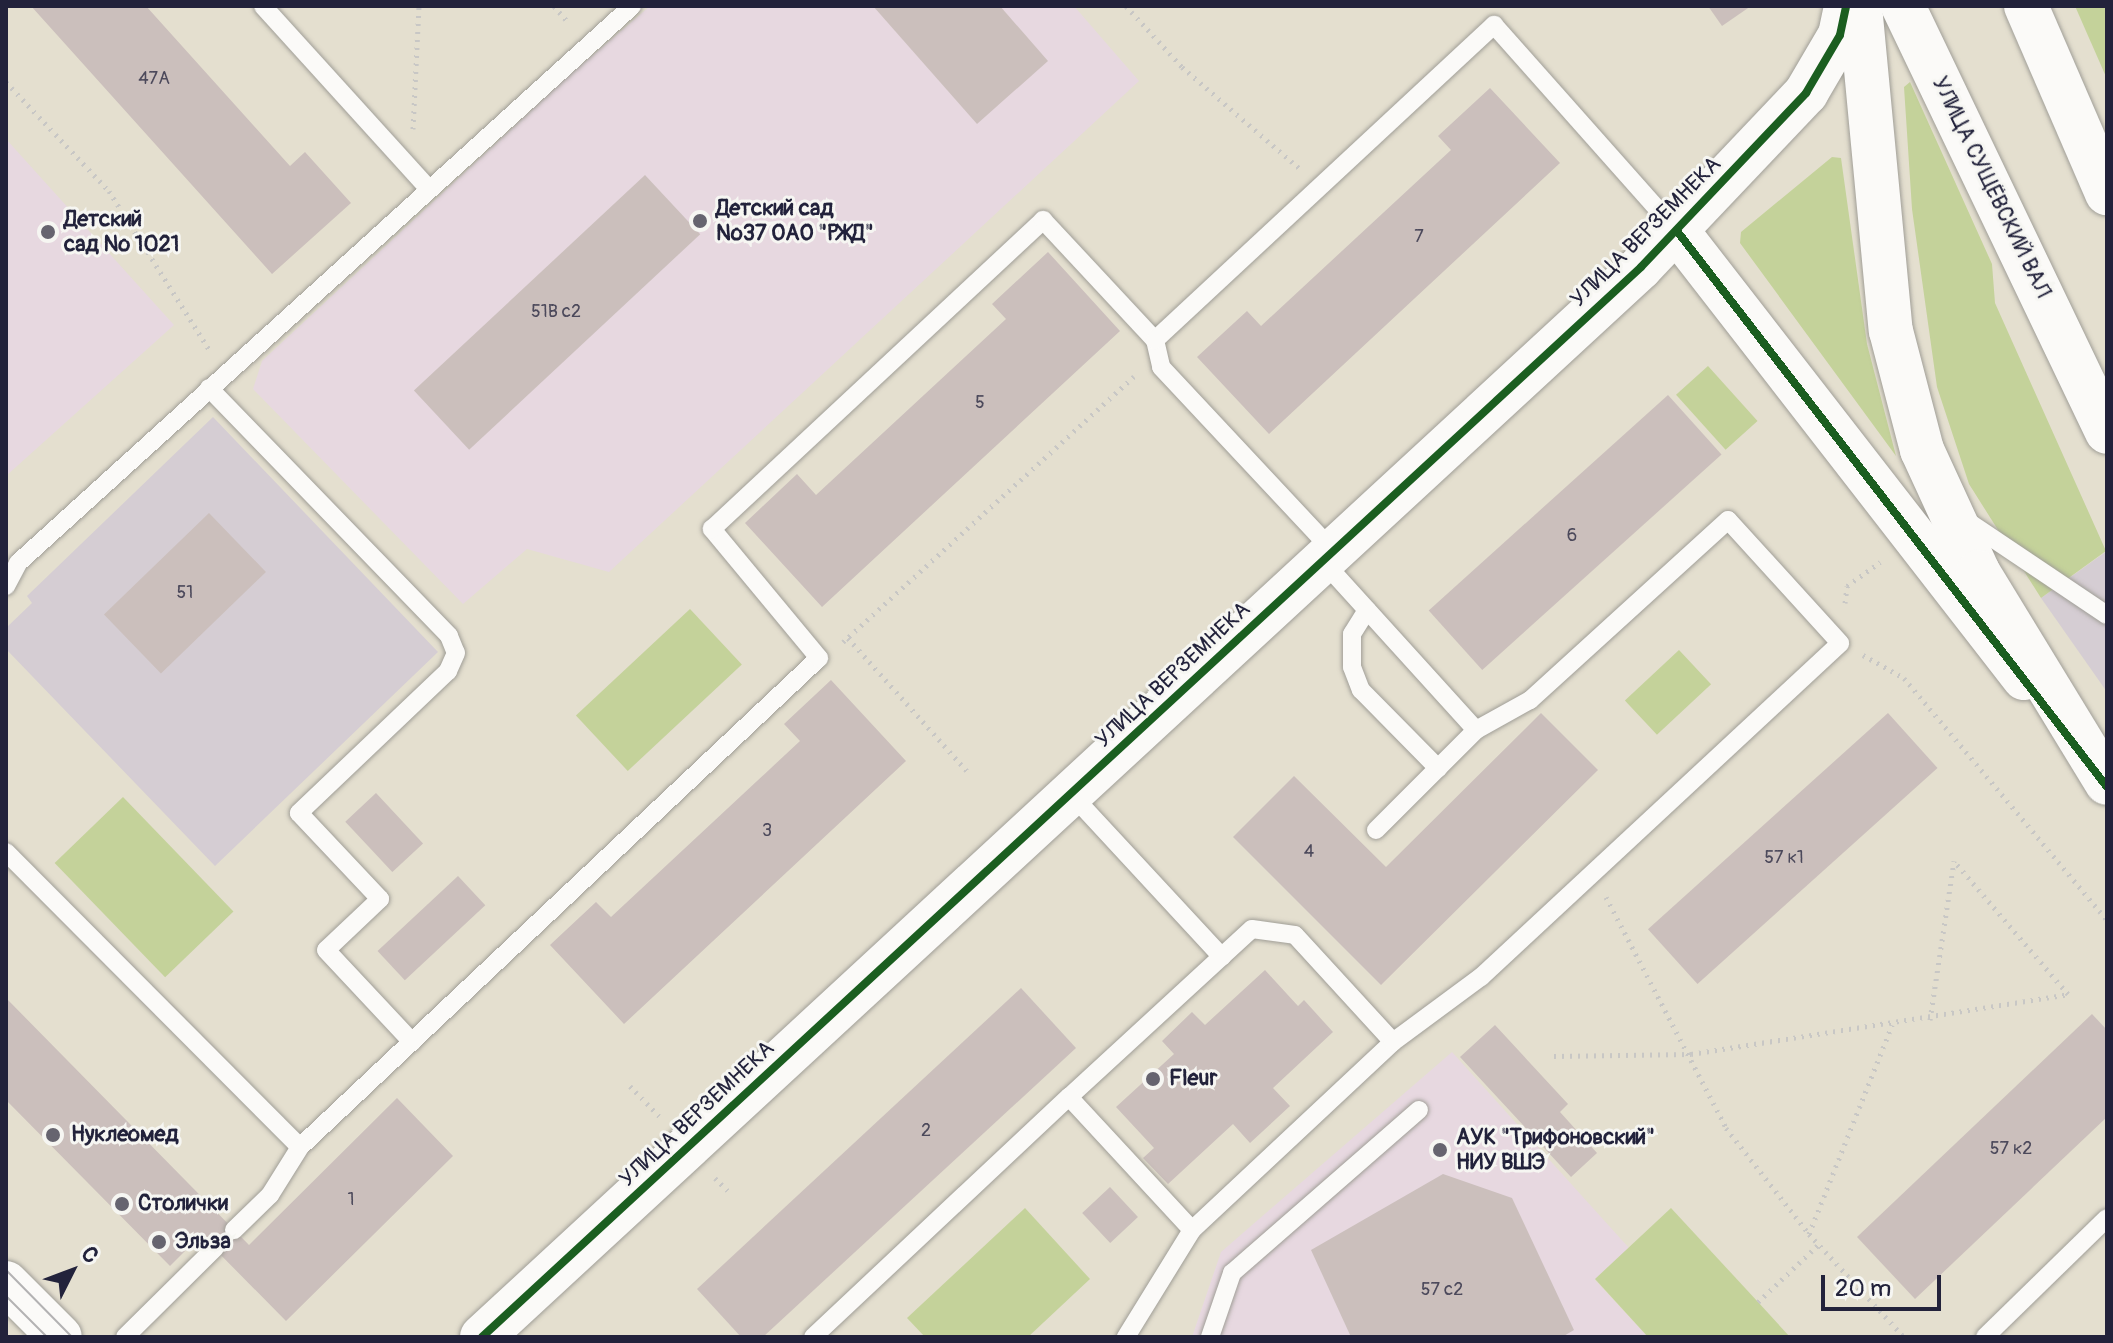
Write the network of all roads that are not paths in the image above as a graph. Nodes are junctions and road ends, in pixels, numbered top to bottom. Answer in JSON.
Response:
{"nodes":[{"id":1,"x":263,"y":6,"type":"edge"},
{"id":2,"x":632,"y":6,"type":"edge"},
{"id":3,"x":1846,"y":6,"type":"edge"},
{"id":4,"x":1860,"y":6,"type":"edge"},
{"id":5,"x":1903,"y":6,"type":"edge"},
{"id":6,"x":2026,"y":6,"type":"edge"},
{"id":7,"x":429,"y":189,"type":"junction"},
{"id":8,"x":2107,"y":193,"type":"edge"},
{"id":9,"x":1677,"y":231,"type":"junction"},
{"id":10,"x":1157,"y":347,"type":"junction"},
{"id":11,"x":209,"y":388,"type":"junction"},
{"id":12,"x":2107,"y":432,"type":"edge"},
{"id":13,"x":1945,"y":506,"type":"junction"},
{"id":14,"x":1327,"y":555,"type":"junction"},
{"id":15,"x":6,"y":586,"type":"edge"},
{"id":16,"x":1367,"y":610,"type":"junction"},
{"id":17,"x":2107,"y":615,"type":"edge"},
{"id":18,"x":1476,"y":730,"type":"junction"},
{"id":19,"x":1438,"y":768,"type":"junction"},
{"id":20,"x":2107,"y":785,"type":"edge"},
{"id":21,"x":1071,"y":794,"type":"junction"},
{"id":22,"x":1376,"y":830,"type":"dead end"},
{"id":23,"x":6,"y":852,"type":"edge"},
{"id":24,"x":1222,"y":957,"type":"junction"},
{"id":25,"x":412,"y":1042,"type":"junction"},
{"id":26,"x":1393,"y":1042,"type":"junction"},
{"id":27,"x":1069,"y":1097,"type":"junction"},
{"id":28,"x":1419,"y":1110,"type":"dead end"},
{"id":29,"x":300,"y":1147,"type":"junction"},
{"id":30,"x":2107,"y":1218,"type":"edge"},
{"id":31,"x":234,"y":1230,"type":"dead end"},
{"id":32,"x":1192,"y":1230,"type":"junction"},
{"id":33,"x":215,"y":1248,"type":"dead end"},
{"id":34,"x":6,"y":1283,"type":"edge"},
{"id":35,"x":499,"y":1332,"type":"edge"},
{"id":36,"x":60,"y":1337,"type":"edge"},
{"id":37,"x":125,"y":1337,"type":"edge"},
{"id":38,"x":813,"y":1337,"type":"edge"},
{"id":39,"x":1126,"y":1337,"type":"edge"},
{"id":40,"x":1210,"y":1337,"type":"edge"},
{"id":41,"x":1985,"y":1337,"type":"edge"}],
"edges":[{"from":1,"to":7,"type":"lane"},
{"from":2,"to":7,"type":"lane"},
{"from":3,"to":9,"type":"street","name":"УЛИЦА ВЕРЗЕМНЕКА"},
{"from":4,"to":13,"type":"street"},
{"from":5,"to":12,"type":"street","name":"УЛИЦА СУЩЁВСКИЙ ВАЛ"},
{"from":6,"to":8,"type":"street"},
{"from":7,"to":11,"type":"lane"},
{"from":9,"to":10,"type":"lane"},
{"from":9,"to":14,"type":"street","name":"УЛИЦА ВЕРЗЕМНЕКА"},
{"from":9,"to":20,"type":"street"},
{"from":10,"to":14,"type":"lane"},
{"from":10,"to":25,"type":"lane"},
{"from":11,"to":15,"type":"lane"},
{"from":11,"to":25,"type":"lane"},
{"from":13,"to":17,"type":"lane"},
{"from":13,"to":20,"type":"street"},
{"from":14,"to":16,"type":"lane"},
{"from":14,"to":21,"type":"street","name":"УЛИЦА ВЕРЗЕМНЕКА"},
{"from":16,"to":18,"type":"lane"},
{"from":16,"to":19,"type":"lane"},
{"from":18,"to":19,"type":"lane"},
{"from":18,"to":26,"type":"lane"},
{"from":19,"to":22,"type":"lane"},
{"from":21,"to":24,"type":"lane"},
{"from":21,"to":35,"type":"street","name":"УЛИЦА ВЕРЗЕМНЕКА"},
{"from":23,"to":29,"type":"lane"},
{"from":24,"to":26,"type":"lane"},
{"from":24,"to":27,"type":"lane"},
{"from":25,"to":29,"type":"lane"},
{"from":26,"to":32,"type":"lane"},
{"from":27,"to":32,"type":"lane"},
{"from":27,"to":38,"type":"lane"},
{"from":28,"to":40,"type":"lane"},
{"from":29,"to":31,"type":"lane"},
{"from":30,"to":41,"type":"lane"},
{"from":32,"to":39,"type":"lane"},
{"from":33,"to":37,"type":"lane"},
{"from":34,"to":36,"type":"street"}]}
